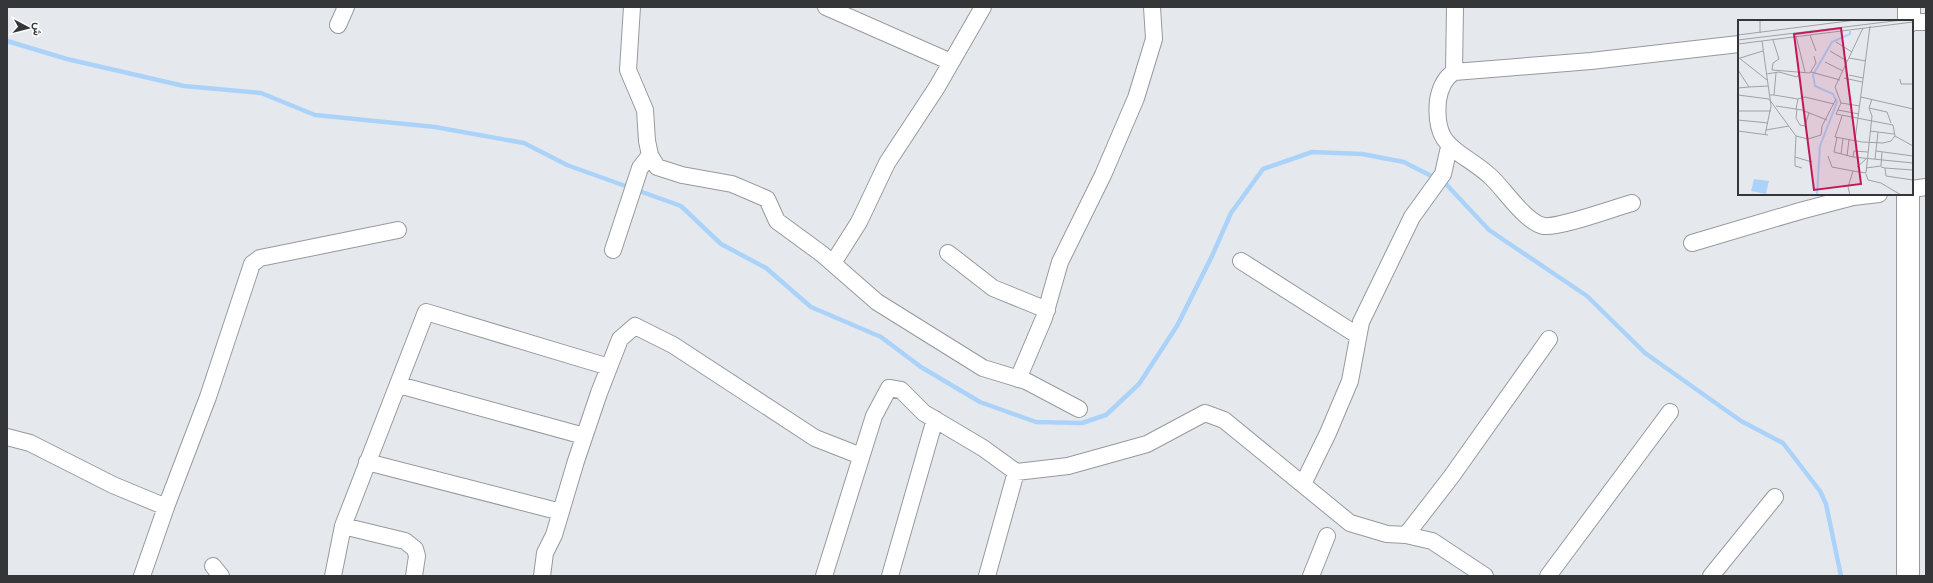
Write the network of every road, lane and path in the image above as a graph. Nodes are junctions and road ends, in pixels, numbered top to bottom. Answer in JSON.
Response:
{"nodes":[{"id":1,"x":346,"y":7,"type":"edge"},
{"id":2,"x":632,"y":7,"type":"edge"},
{"id":3,"x":826,"y":7,"type":"edge"},
{"id":4,"x":983,"y":7,"type":"edge"},
{"id":5,"x":1152,"y":7,"type":"edge"},
{"id":6,"x":1909,"y":7,"type":"edge"},
{"id":7,"x":1453,"y":10,"type":"edge"},
{"id":8,"x":1908,"y":20,"type":"edge"},
{"id":9,"x":1913,"y":22,"type":"edge"},
{"id":10,"x":1926,"y":22,"type":"edge"},
{"id":11,"x":338,"y":25,"type":"dead end"},
{"id":12,"x":1738,"y":44,"type":"edge"},
{"id":13,"x":951,"y":62,"type":"junction"},
{"id":14,"x":1454,"y":72,"type":"junction"},
{"id":15,"x":1449,"y":146,"type":"junction"},
{"id":16,"x":650,"y":155,"type":"junction"},
{"id":17,"x":1926,"y":187,"type":"edge"},
{"id":18,"x":1913,"y":189,"type":"edge"},
{"id":19,"x":1872,"y":195,"type":"edge"},
{"id":20,"x":1908,"y":195,"type":"edge"},
{"id":21,"x":1632,"y":202,"type":"dead end"},
{"id":22,"x":398,"y":230,"type":"dead end"},
{"id":23,"x":1692,"y":243,"type":"dead end"},
{"id":24,"x":613,"y":250,"type":"dead end"},
{"id":25,"x":948,"y":254,"type":"dead end"},
{"id":26,"x":1240,"y":261,"type":"dead end"},
{"id":27,"x":833,"y":263,"type":"junction"},
{"id":28,"x":1047,"y":310,"type":"junction"},
{"id":29,"x":1357,"y":335,"type":"junction"},
{"id":30,"x":1549,"y":339,"type":"dead end"},
{"id":31,"x":609,"y":366,"type":"junction"},
{"id":32,"x":1018,"y":379,"type":"junction"},
{"id":33,"x":399,"y":385,"type":"junction"},
{"id":34,"x":1079,"y":409,"type":"dead end"},
{"id":35,"x":1670,"y":412,"type":"dead end"},
{"id":36,"x":935,"y":419,"type":"junction"},
{"id":37,"x":584,"y":436,"type":"junction"},
{"id":38,"x":7,"y":437,"type":"edge"},
{"id":39,"x":861,"y":456,"type":"junction"},
{"id":40,"x":368,"y":462,"type":"junction"},
{"id":41,"x":1016,"y":472,"type":"junction"},
{"id":42,"x":1303,"y":484,"type":"junction"},
{"id":43,"x":1775,"y":497,"type":"dead end"},
{"id":44,"x":166,"y":506,"type":"junction"},
{"id":45,"x":561,"y":512,"type":"junction"},
{"id":46,"x":343,"y":526,"type":"junction"},
{"id":47,"x":1406,"y":534,"type":"junction"},
{"id":48,"x":1327,"y":536,"type":"dead end"},
{"id":49,"x":142,"y":576,"type":"edge"},
{"id":50,"x":333,"y":576,"type":"edge"},
{"id":51,"x":414,"y":576,"type":"edge"},
{"id":52,"x":542,"y":576,"type":"edge"},
{"id":53,"x":824,"y":576,"type":"edge"},
{"id":54,"x":890,"y":576,"type":"edge"},
{"id":55,"x":987,"y":576,"type":"edge"},
{"id":56,"x":1311,"y":576,"type":"edge"},
{"id":57,"x":1485,"y":576,"type":"edge"},
{"id":58,"x":1548,"y":576,"type":"edge"},
{"id":59,"x":1711,"y":576,"type":"edge"},
{"id":60,"x":1908,"y":576,"type":"edge"}],
"edges":[{"from":1,"to":11,"type":"street"},
{"from":2,"to":16,"type":"street"},
{"from":3,"to":13,"type":"street"},
{"from":4,"to":13,"type":"street"},
{"from":5,"to":28,"type":"street"},
{"from":6,"to":8,"type":"main road"},
{"from":7,"to":14,"type":"street"},
{"from":9,"to":10,"type":"street"},
{"from":12,"to":14,"type":"street"},
{"from":13,"to":27,"type":"street"},
{"from":14,"to":15,"type":"street"},
{"from":15,"to":21,"type":"street"},
{"from":15,"to":29,"type":"street"},
{"from":16,"to":24,"type":"street"},
{"from":16,"to":27,"type":"street"},
{"from":17,"to":18,"type":"street"},
{"from":19,"to":23,"type":"street"},
{"from":20,"to":60,"type":"main road"},
{"from":22,"to":44,"type":"street"},
{"from":25,"to":28,"type":"street"},
{"from":26,"to":29,"type":"street"},
{"from":27,"to":32,"type":"street"},
{"from":28,"to":32,"type":"street"},
{"from":29,"to":42,"type":"street"},
{"from":30,"to":47,"type":"street"},
{"from":31,"to":33,"type":"street"},
{"from":31,"to":37,"type":"street"},
{"from":31,"to":39,"type":"street"},
{"from":32,"to":34,"type":"street"},
{"from":33,"to":37,"type":"street"},
{"from":33,"to":40,"type":"street"},
{"from":35,"to":58,"type":"street"},
{"from":36,"to":39,"type":"street"},
{"from":36,"to":41,"type":"street"},
{"from":36,"to":54,"type":"street"},
{"from":37,"to":45,"type":"street"},
{"from":38,"to":44,"type":"street"},
{"from":39,"to":53,"type":"street"},
{"from":40,"to":45,"type":"street"},
{"from":40,"to":46,"type":"street"},
{"from":41,"to":42,"type":"street"},
{"from":41,"to":55,"type":"street"},
{"from":42,"to":47,"type":"street"},
{"from":43,"to":59,"type":"street"},
{"from":44,"to":49,"type":"street"},
{"from":45,"to":52,"type":"street"},
{"from":46,"to":50,"type":"street"},
{"from":46,"to":51,"type":"street"},
{"from":47,"to":57,"type":"street"},
{"from":48,"to":56,"type":"street"}]}
